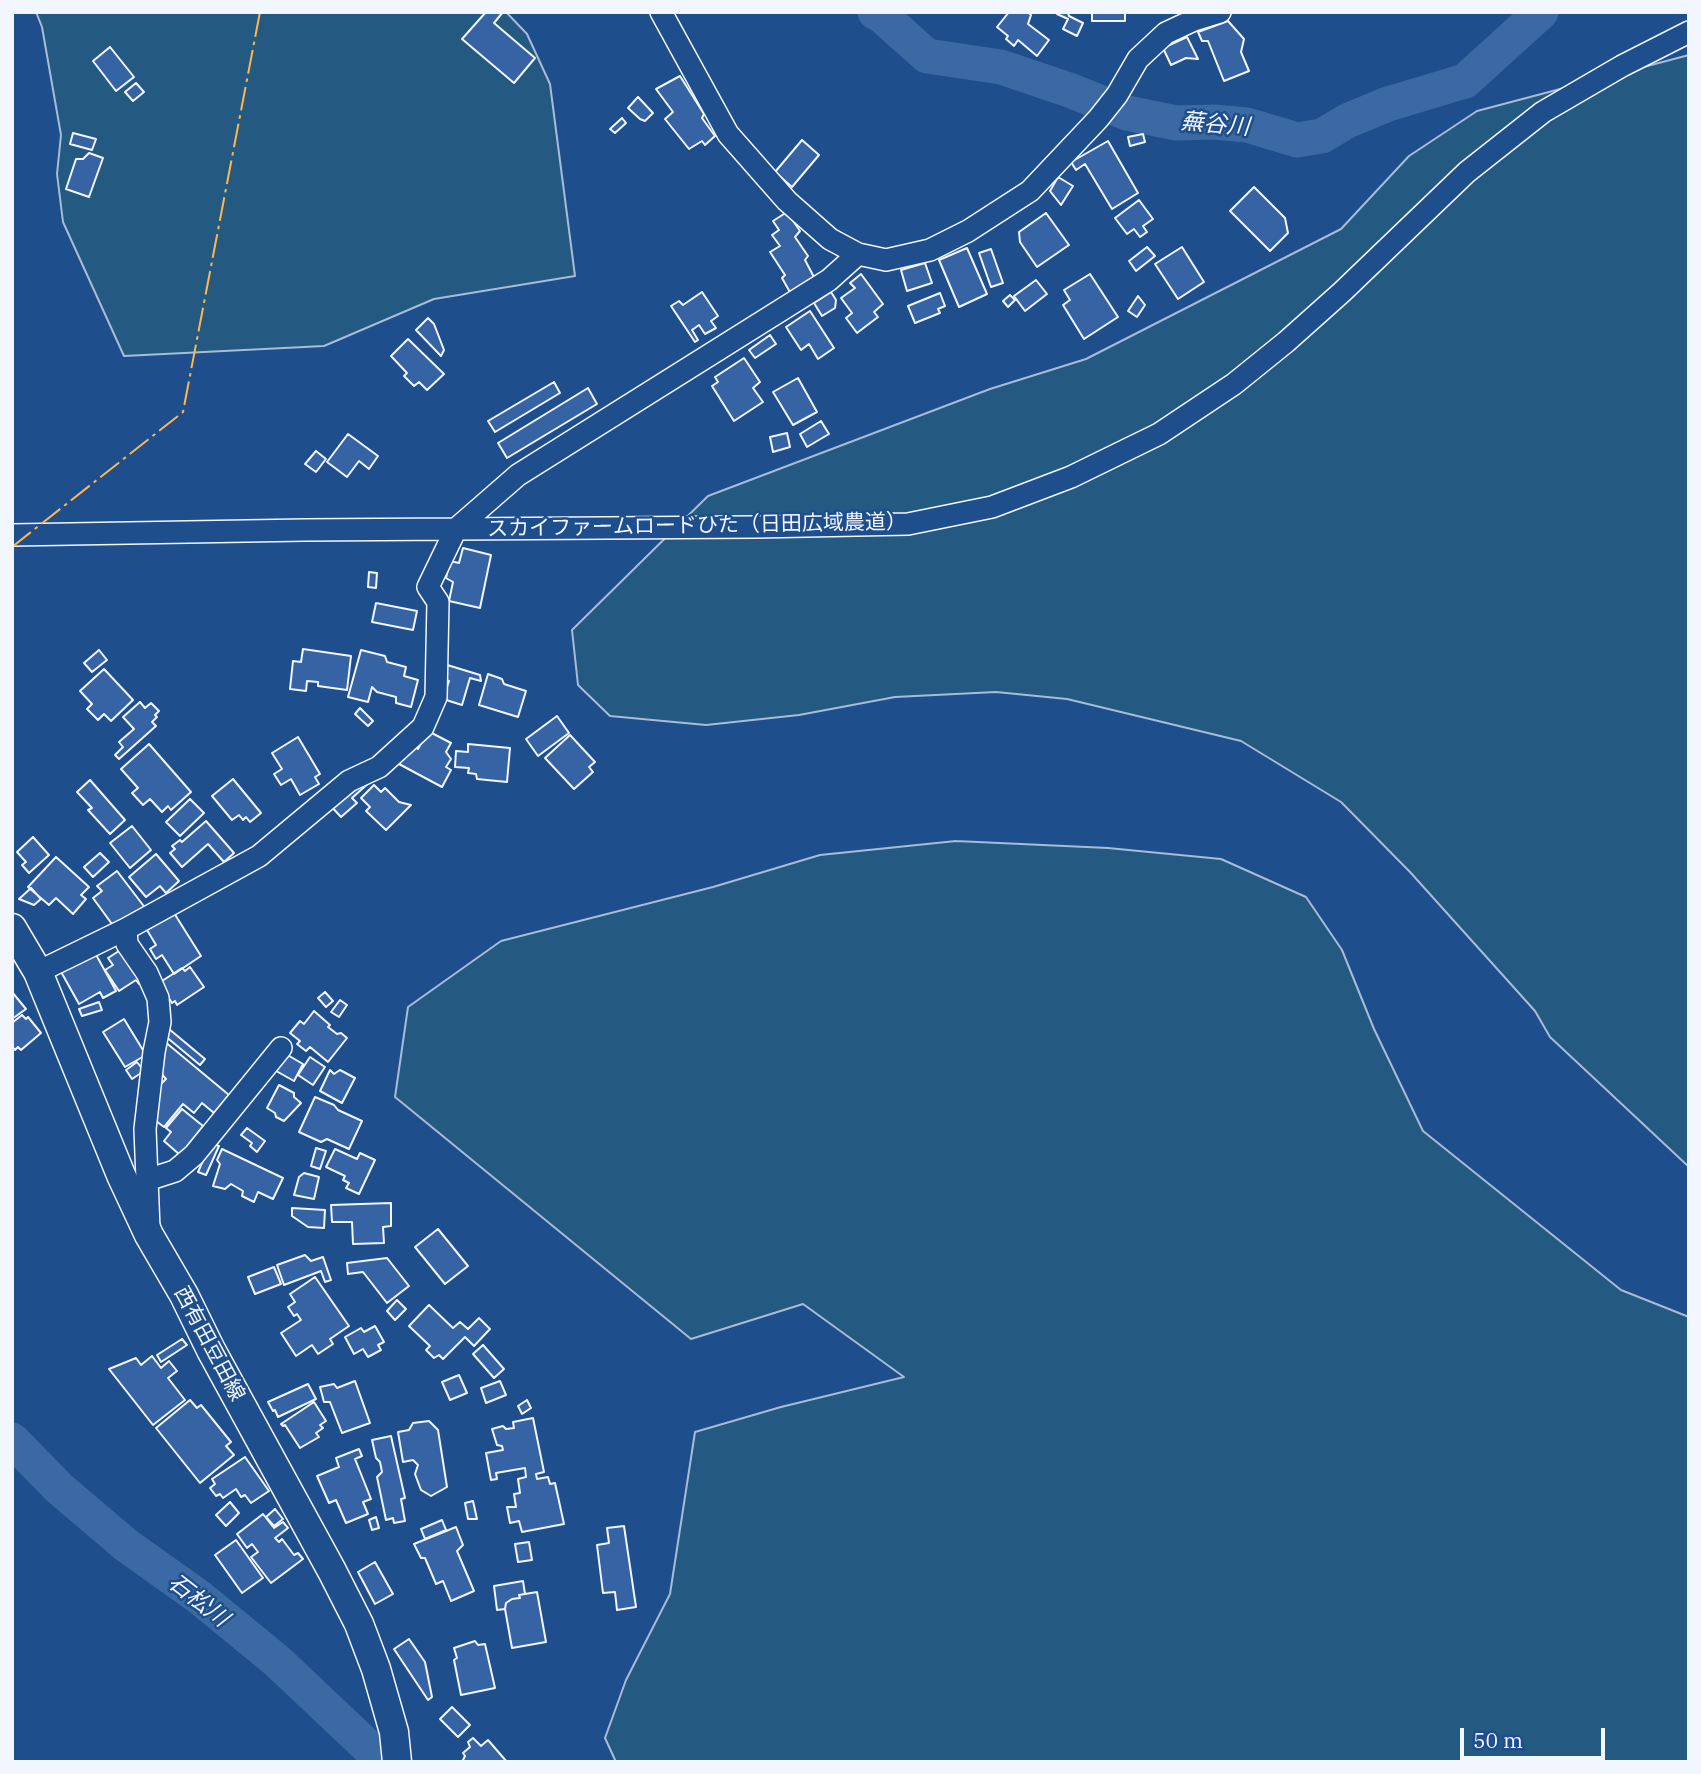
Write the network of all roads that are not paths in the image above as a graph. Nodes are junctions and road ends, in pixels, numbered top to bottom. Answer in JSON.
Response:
{"nodes":[{"id":1,"x":661,"y":12,"type":"edge"},
{"id":2,"x":1220,"y":12,"type":"edge"},
{"id":3,"x":1689,"y":32,"type":"edge"},
{"id":4,"x":858,"y":254,"type":"junction"},
{"id":5,"x":456,"y":529,"type":"junction"},
{"id":6,"x":12,"y":535,"type":"edge"},
{"id":7,"x":126,"y":929,"type":"junction"},
{"id":8,"x":16,"y":942,"type":"edge"},
{"id":9,"x":38,"y":972,"type":"junction"},
{"id":10,"x":281,"y":1048,"type":"dead end"},
{"id":11,"x":147,"y":1180,"type":"junction"},
{"id":12,"x":149,"y":1235,"type":"junction"},
{"id":13,"x":397,"y":1762,"type":"edge"}],
"edges":[{"from":1,"to":4,"type":"street"},
{"from":2,"to":4,"type":"street"},
{"from":3,"to":5,"type":"street","name":"スカイファームロードひた（日田広域農道）"},
{"from":4,"to":5,"type":"street"},
{"from":5,"to":6,"type":"street","name":"スカイファームロードひた（日田広域農道）"},
{"from":5,"to":7,"type":"street"},
{"from":7,"to":9,"type":"street"},
{"from":7,"to":11,"type":"street"},
{"from":8,"to":9,"type":"main road","name":"西有田豆田線"},
{"from":9,"to":12,"type":"main road","name":"西有田豆田線"},
{"from":10,"to":11,"type":"street"},
{"from":11,"to":12,"type":"street"},
{"from":12,"to":13,"type":"main road","name":"西有田豆田線"}]}
